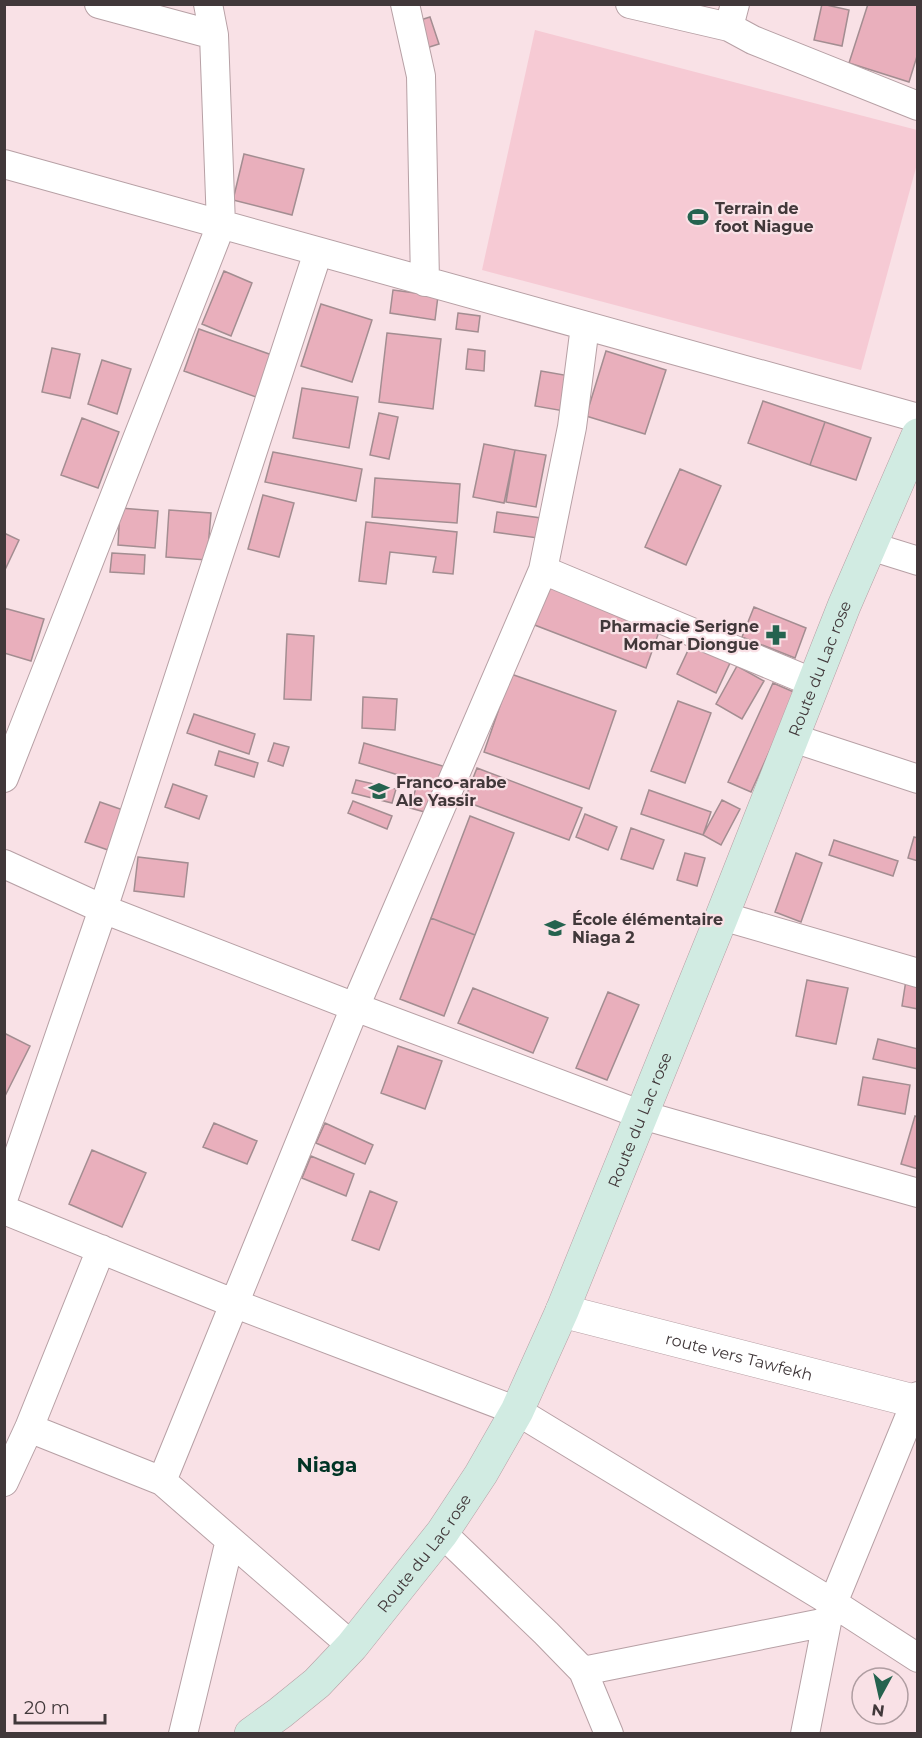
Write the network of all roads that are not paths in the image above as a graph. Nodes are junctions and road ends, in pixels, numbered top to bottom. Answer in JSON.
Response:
{"nodes":[{"id":1,"x":99,"y":4,"type":"edge"},
{"id":2,"x":207,"y":4,"type":"edge"},
{"id":3,"x":405,"y":4,"type":"edge"},
{"id":4,"x":630,"y":4,"type":"edge"},
{"id":5,"x":732,"y":16,"type":"edge"},
{"id":6,"x":214,"y":35,"type":"junction"},
{"id":7,"x":918,"y":106,"type":"edge"},
{"id":8,"x":4,"y":164,"type":"edge"},
{"id":9,"x":221,"y":225,"type":"junction"},
{"id":10,"x":318,"y":252,"type":"junction"},
{"id":11,"x":425,"y":282,"type":"junction"},
{"id":12,"x":585,"y":326,"type":"junction"},
{"id":13,"x":918,"y":418,"type":"edge"},
{"id":14,"x":918,"y":435,"type":"edge"},
{"id":15,"x":870,"y":546,"type":"junction"},
{"id":16,"x":918,"y":561,"type":"edge"},
{"id":17,"x":543,"y":570,"type":"junction"},
{"id":18,"x":814,"y":683,"type":"junction"},
{"id":19,"x":793,"y":738,"type":"junction"},
{"id":20,"x":4,"y":778,"type":"edge"},
{"id":21,"x":918,"y":779,"type":"edge"},
{"id":22,"x":4,"y":864,"type":"edge"},
{"id":23,"x":103,"y":909,"type":"junction"},
{"id":24,"x":722,"y":916,"type":"junction"},
{"id":25,"x":918,"y":974,"type":"edge"},
{"id":26,"x":355,"y":1007,"type":"junction"},
{"id":27,"x":642,"y":1115,"type":"junction"},
{"id":28,"x":918,"y":1194,"type":"edge"},
{"id":29,"x":4,"y":1197,"type":"edge"},
{"id":30,"x":4,"y":1210,"type":"edge"},
{"id":31,"x":101,"y":1249,"type":"junction"},
{"id":32,"x":233,"y":1303,"type":"junction"},
{"id":33,"x":562,"y":1311,"type":"junction"},
{"id":34,"x":917,"y":1400,"type":"edge"},
{"id":35,"x":518,"y":1411,"type":"junction"},
{"id":36,"x":29,"y":1428,"type":"junction"},
{"id":37,"x":162,"y":1481,"type":"junction"},
{"id":38,"x":4,"y":1482,"type":"edge"},
{"id":39,"x":442,"y":1533,"type":"junction"},
{"id":40,"x":230,"y":1540,"type":"junction"},
{"id":41,"x":830,"y":1612,"type":"junction"},
{"id":42,"x":352,"y":1646,"type":"junction"},
{"id":43,"x":918,"y":1658,"type":"edge"},
{"id":44,"x":583,"y":1671,"type":"junction"},
{"id":45,"x":183,"y":1734,"type":"edge"},
{"id":46,"x":251,"y":1734,"type":"edge"},
{"id":47,"x":609,"y":1734,"type":"edge"},
{"id":48,"x":805,"y":1734,"type":"edge"}],
"edges":[{"from":1,"to":6,"type":"street"},
{"from":2,"to":6,"type":"street"},
{"from":3,"to":11,"type":"street"},
{"from":4,"to":5,"type":"street"},
{"from":5,"to":7,"type":"street"},
{"from":6,"to":9,"type":"street"},
{"from":8,"to":9,"type":"street"},
{"from":9,"to":10,"type":"street"},
{"from":9,"to":20,"type":"street"},
{"from":10,"to":11,"type":"street"},
{"from":10,"to":23,"type":"street"},
{"from":11,"to":12,"type":"street"},
{"from":12,"to":13,"type":"street"},
{"from":12,"to":17,"type":"street"},
{"from":14,"to":15,"type":"main road","name":"Route du Lac rose"},
{"from":15,"to":16,"type":"street"},
{"from":15,"to":18,"type":"main road","name":"Route du Lac rose"},
{"from":17,"to":18,"type":"street"},
{"from":17,"to":26,"type":"street"},
{"from":18,"to":19,"type":"main road","name":"Route du Lac rose"},
{"from":19,"to":21,"type":"street"},
{"from":19,"to":24,"type":"main road","name":"Route du Lac rose"},
{"from":22,"to":23,"type":"street"},
{"from":23,"to":26,"type":"street"},
{"from":23,"to":29,"type":"street"},
{"from":24,"to":25,"type":"street"},
{"from":24,"to":27,"type":"main road","name":"Route du Lac rose"},
{"from":26,"to":27,"type":"street"},
{"from":26,"to":32,"type":"street"},
{"from":27,"to":28,"type":"street"},
{"from":27,"to":33,"type":"main road","name":"Route du Lac rose"},
{"from":30,"to":31,"type":"street"},
{"from":31,"to":32,"type":"street"},
{"from":31,"to":36,"type":"street"},
{"from":32,"to":35,"type":"street"},
{"from":32,"to":37,"type":"street"},
{"from":33,"to":34,"type":"street","name":"route vers Tawfekh"},
{"from":33,"to":35,"type":"main road","name":"Route du Lac rose"},
{"from":34,"to":41,"type":"street"},
{"from":35,"to":39,"type":"main road","name":"Route du Lac rose"},
{"from":35,"to":41,"type":"street"},
{"from":36,"to":37,"type":"street"},
{"from":36,"to":38,"type":"street"},
{"from":37,"to":40,"type":"street"},
{"from":39,"to":42,"type":"main road","name":"Route du Lac rose"},
{"from":39,"to":44,"type":"street"},
{"from":40,"to":42,"type":"street"},
{"from":40,"to":45,"type":"street"},
{"from":41,"to":43,"type":"street"},
{"from":41,"to":44,"type":"street"},
{"from":41,"to":48,"type":"street"},
{"from":42,"to":46,"type":"main road","name":"Route du Lac rose"},
{"from":44,"to":47,"type":"street"}]}
